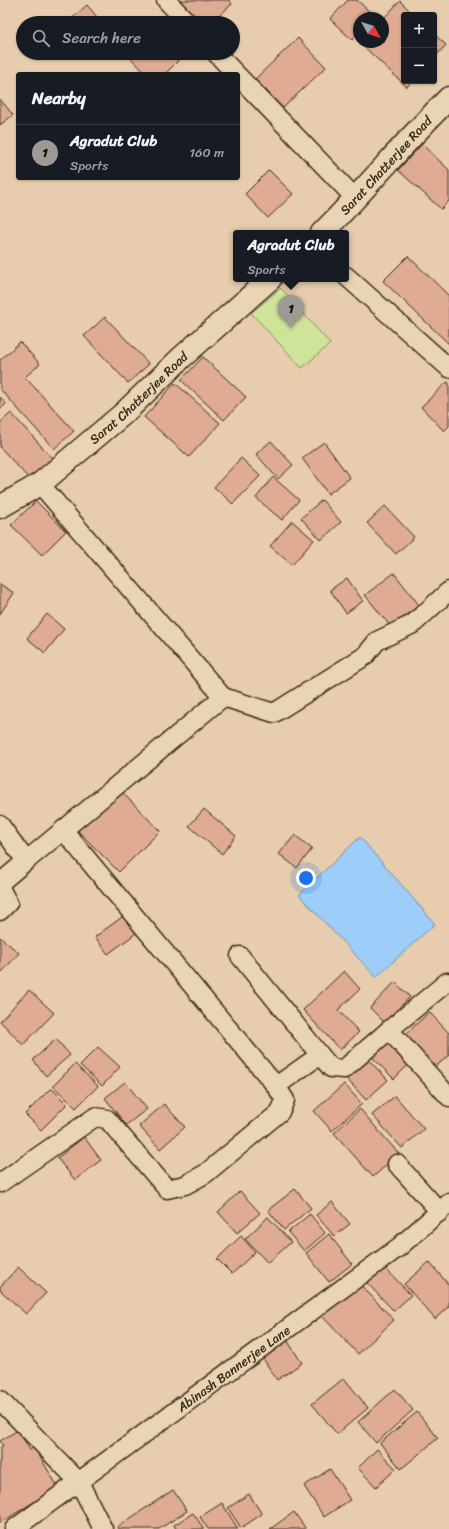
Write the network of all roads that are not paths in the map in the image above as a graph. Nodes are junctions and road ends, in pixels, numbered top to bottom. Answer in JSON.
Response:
{"nodes":[{"id":1,"x":166,"y":0,"type":"edge"},
{"id":2,"x":181,"y":16,"type":"edge"},
{"id":3,"x":223,"y":60,"type":"edge"},
{"id":4,"x":234,"y":72,"type":"edge"},
{"id":5,"x":240,"y":78,"type":"edge"},
{"id":6,"x":449,"y":98,"type":"edge"},
{"id":7,"x":356,"y":199,"type":"junction"},
{"id":8,"x":325,"y":230,"type":"edge"},
{"id":9,"x":349,"y":279,"type":"edge"},
{"id":10,"x":267,"y":282,"type":"edge"},
{"id":11,"x":449,"y":368,"type":"edge"},
{"id":12,"x":40,"y":484,"type":"junction"},
{"id":13,"x":0,"y":507,"type":"edge"},
{"id":14,"x":449,"y":591,"type":"edge"},
{"id":15,"x":223,"y":697,"type":"junction"},
{"id":16,"x":0,"y":825,"type":"edge"},
{"id":17,"x":63,"y":830,"type":"junction"},
{"id":18,"x":26,"y":861,"type":"junction"},
{"id":19,"x":0,"y":882,"type":"edge"},
{"id":20,"x":0,"y":888,"type":"edge"},
{"id":21,"x":0,"y":911,"type":"edge"},
{"id":22,"x":240,"y":956,"type":"dead end"},
{"id":23,"x":448,"y":982,"type":"edge"},
{"id":24,"x":389,"y":1030,"type":"junction"},
{"id":25,"x":320,"y":1055,"type":"junction"},
{"id":26,"x":276,"y":1086,"type":"junction"},
{"id":27,"x":449,"y":1097,"type":"edge"},
{"id":28,"x":397,"y":1164,"type":"dead end"},
{"id":29,"x":0,"y":1183,"type":"edge"},
{"id":30,"x":445,"y":1208,"type":"edge"},
{"id":31,"x":0,"y":1400,"type":"edge"},
{"id":32,"x":79,"y":1482,"type":"junction"},
{"id":33,"x":14,"y":1529,"type":"edge"},
{"id":34,"x":102,"y":1529,"type":"edge"}],
"edges":[{"from":1,"to":2,"type":"street"},
{"from":3,"to":4,"type":"street"},
{"from":5,"to":7,"type":"street"},
{"from":6,"to":7,"type":"street","name":"Sarat Chatterjee Road"},
{"from":7,"to":8,"type":"street","name":"Sarat Chatterjee Road"},
{"from":9,"to":11,"type":"street"},
{"from":10,"to":12,"type":"street","name":"Sarat Chatterjee Road"},
{"from":12,"to":13,"type":"street","name":"Sarat Chatterjee Road"},
{"from":12,"to":15,"type":"street"},
{"from":14,"to":15,"type":"street"},
{"from":15,"to":17,"type":"street"},
{"from":16,"to":18,"type":"street"},
{"from":17,"to":18,"type":"street"},
{"from":17,"to":26,"type":"street"},
{"from":18,"to":19,"type":"street"},
{"from":20,"to":21,"type":"street"},
{"from":22,"to":25,"type":"street"},
{"from":23,"to":24,"type":"street"},
{"from":24,"to":25,"type":"street"},
{"from":24,"to":27,"type":"street"},
{"from":25,"to":26,"type":"street"},
{"from":26,"to":29,"type":"street"},
{"from":28,"to":30,"type":"street"},
{"from":30,"to":32,"type":"street","name":"Abinash Bannerjee Lane"},
{"from":31,"to":32,"type":"street"},
{"from":32,"to":33,"type":"street","name":"Abinash Bannerjee Lane"},
{"from":32,"to":34,"type":"street"}]}
